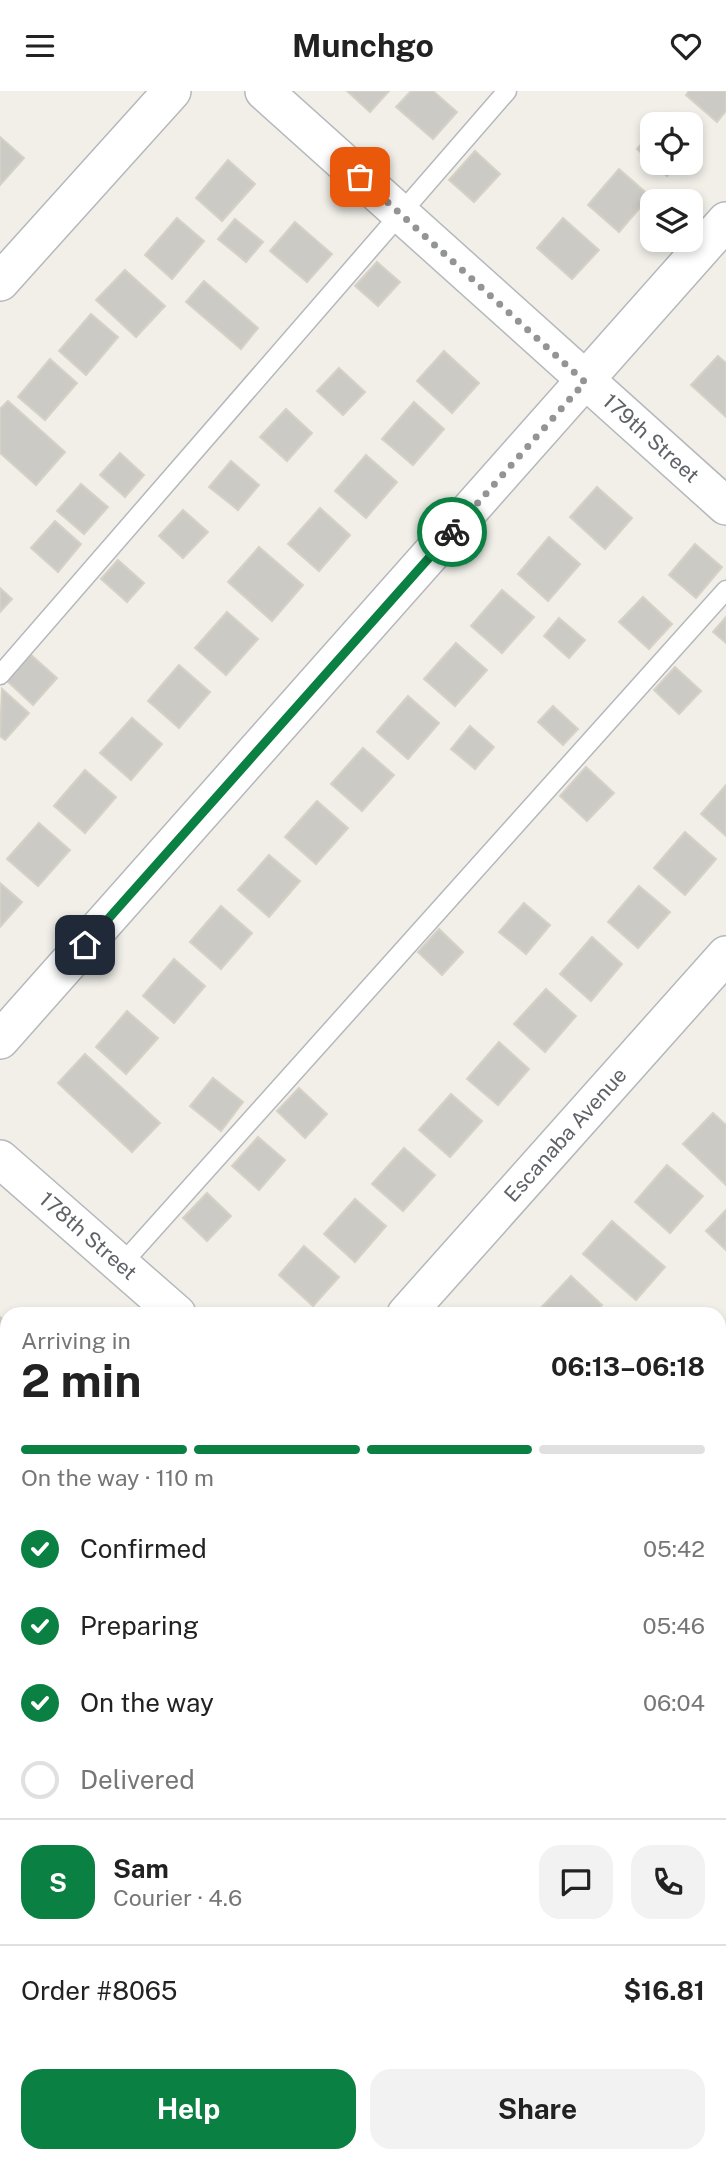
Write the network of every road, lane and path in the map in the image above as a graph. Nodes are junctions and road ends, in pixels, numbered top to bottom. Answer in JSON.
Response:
{"nodes":[{"id":1,"x":172,"y":91,"type":"edge"},
{"id":2,"x":264,"y":91,"type":"edge"},
{"id":3,"x":507,"y":91,"type":"edge"},
{"id":4,"x":399,"y":212,"type":"junction"},
{"id":5,"x":726,"y":221,"type":"edge"},
{"id":6,"x":0,"y":282,"type":"edge"},
{"id":7,"x":585,"y":382,"type":"junction"},
{"id":8,"x":726,"y":506,"type":"edge"},
{"id":9,"x":726,"y":590,"type":"edge"},
{"id":10,"x":0,"y":675,"type":"edge"},
{"id":11,"x":726,"y":955,"type":"edge"},
{"id":12,"x":0,"y":1040,"type":"edge"},
{"id":13,"x":0,"y":1159,"type":"edge"},
{"id":14,"x":121,"y":1265,"type":"junction"},
{"id":15,"x":169,"y":1307,"type":"edge"},
{"id":16,"x":412,"y":1307,"type":"edge"}],
"edges":[{"from":1,"to":6,"type":"street"},
{"from":2,"to":4,"type":"street","name":"179th Street"},
{"from":3,"to":4,"type":"lane"},
{"from":4,"to":7,"type":"street","name":"179th Street"},
{"from":4,"to":10,"type":"lane"},
{"from":5,"to":7,"type":"street"},
{"from":7,"to":8,"type":"street","name":"179th Street"},
{"from":7,"to":12,"type":"street"},
{"from":9,"to":14,"type":"lane"},
{"from":11,"to":16,"type":"street","name":"Escanaba Avenue"},
{"from":13,"to":14,"type":"street","name":"178th Street"},
{"from":14,"to":15,"type":"street","name":"178th Street"}]}
